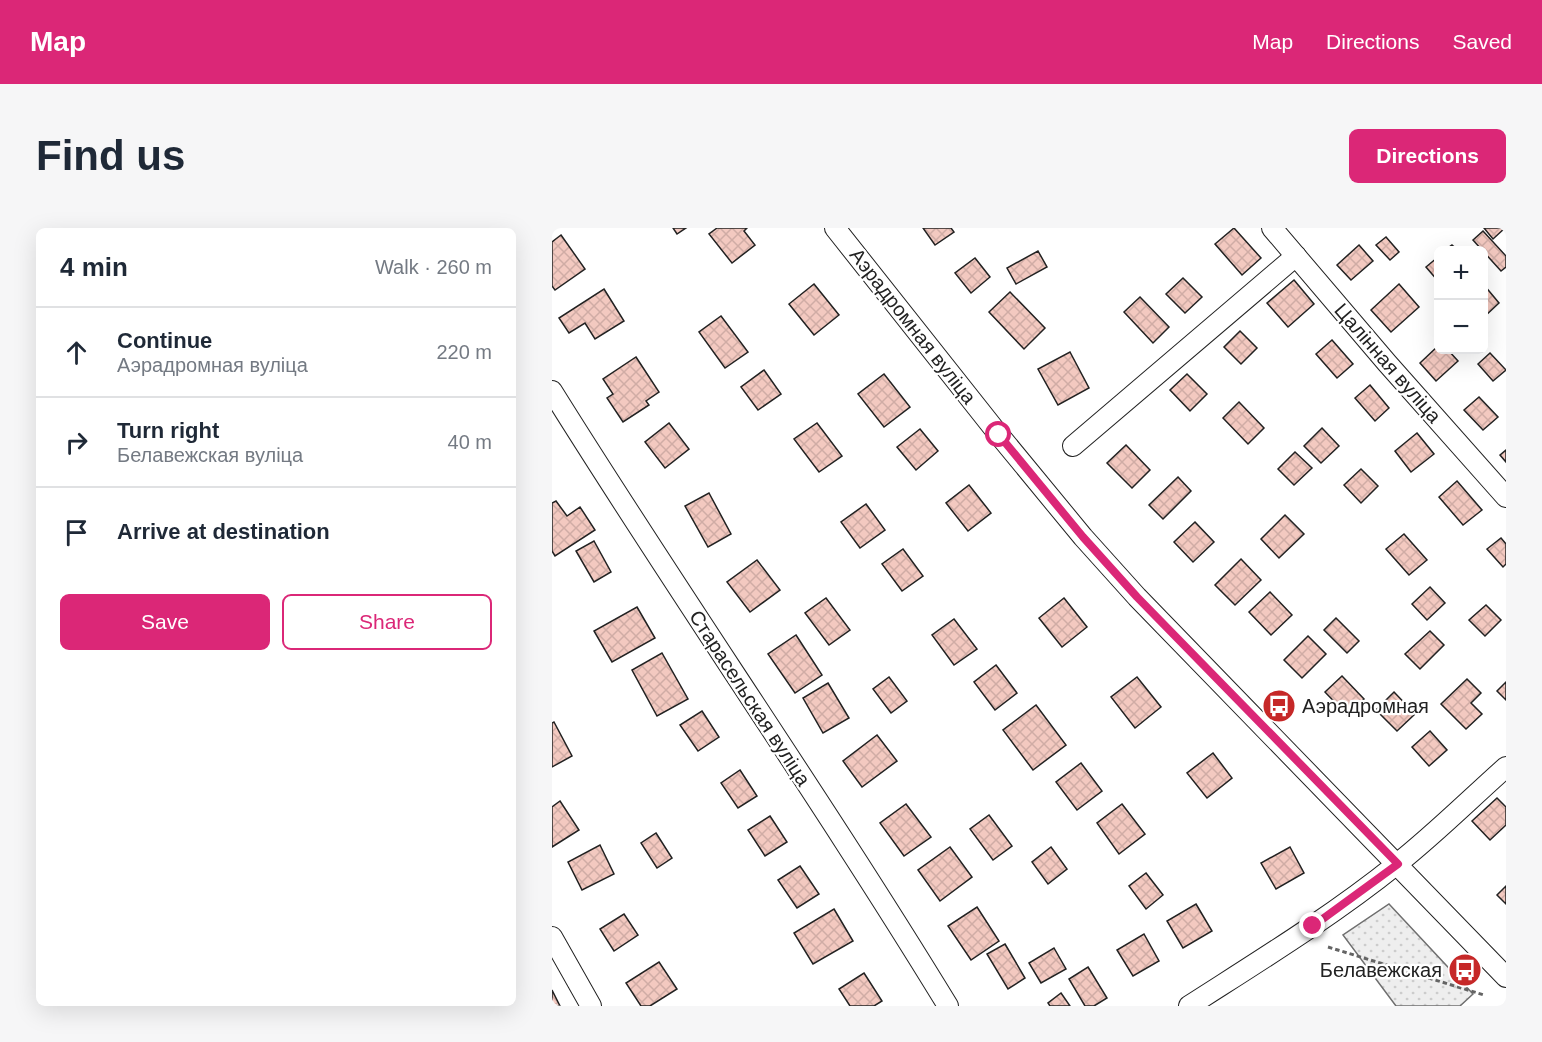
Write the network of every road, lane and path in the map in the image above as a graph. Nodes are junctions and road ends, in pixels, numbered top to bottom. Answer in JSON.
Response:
{"nodes":[{"id":1,"x":835,"y":228,"type":"edge"},
{"id":2,"x":1272,"y":228,"type":"edge"},
{"id":3,"x":1296,"y":256,"type":"junction"},
{"id":4,"x":552,"y":391,"type":"edge"},
{"id":5,"x":1073,"y":446,"type":"dead end"},
{"id":6,"x":1506,"y":497,"type":"edge"},
{"id":7,"x":1506,"y":767,"type":"edge"},
{"id":8,"x":1398,"y":864,"type":"junction"},
{"id":9,"x":552,"y":937,"type":"edge"},
{"id":10,"x":1328,"y":947,"type":"dead end"},
{"id":11,"x":1506,"y":977,"type":"edge"},
{"id":12,"x":1484,"y":996,"type":"dead end"},
{"id":13,"x":591,"y":1006,"type":"edge"},
{"id":14,"x":948,"y":1006,"type":"edge"},
{"id":15,"x":1189,"y":1006,"type":"edge"}],
"edges":[{"from":1,"to":8,"type":"street","name":"Аэрадромная вуліца"},
{"from":2,"to":3,"type":"street","name":"Цалінная вуліца"},
{"from":3,"to":5,"type":"street"},
{"from":3,"to":6,"type":"street","name":"Цалінная вуліца"},
{"from":4,"to":14,"type":"street","name":"Старасельская вуліца"},
{"from":7,"to":8,"type":"street"},
{"from":8,"to":11,"type":"street","name":"Аэрадромная вуліца"},
{"from":8,"to":15,"type":"street"},
{"from":9,"to":13,"type":"street"},
{"from":10,"to":12,"type":"path"}]}
